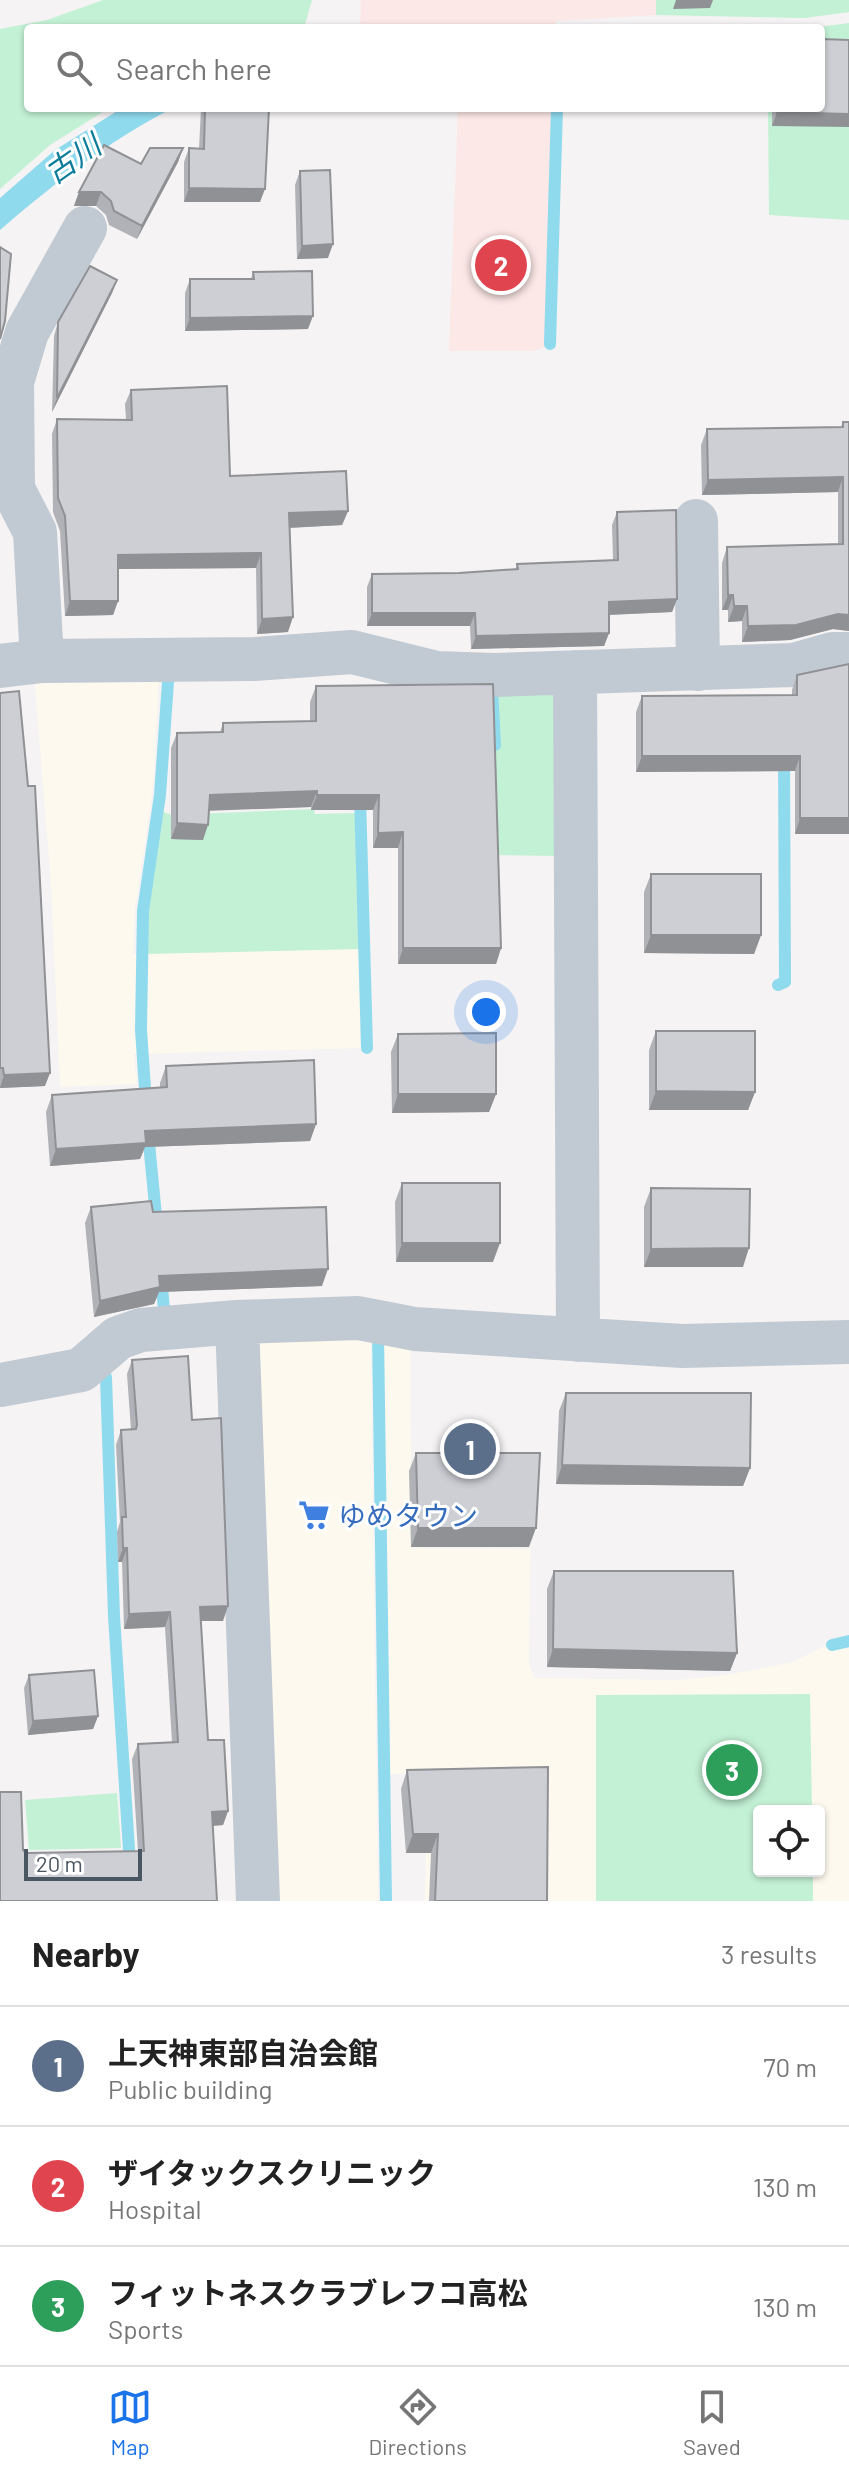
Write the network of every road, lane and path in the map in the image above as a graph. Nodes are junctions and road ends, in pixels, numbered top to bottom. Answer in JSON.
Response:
{"nodes":[{"id":1,"x":85,"y":228,"type":"dead end"},
{"id":2,"x":696,"y":521,"type":"dead end"},
{"id":3,"x":849,"y":654,"type":"edge"},
{"id":4,"x":21,"y":664,"type":"edge"},
{"id":5,"x":698,"y":669,"type":"junction"},
{"id":6,"x":575,"y":672,"type":"junction"},
{"id":7,"x":237,"y":1322,"type":"junction"},
{"id":8,"x":578,"y":1340,"type":"junction"},
{"id":9,"x":849,"y":1342,"type":"edge"},
{"id":10,"x":0,"y":1385,"type":"edge"},
{"id":11,"x":258,"y":1901,"type":"edge"}],
"edges":[{"from":1,"to":4,"type":"street"},
{"from":2,"to":5,"type":"street"},
{"from":3,"to":5,"type":"street"},
{"from":4,"to":6,"type":"street"},
{"from":5,"to":6,"type":"street"},
{"from":6,"to":8,"type":"street"},
{"from":7,"to":8,"type":"street"},
{"from":7,"to":10,"type":"street"},
{"from":7,"to":11,"type":"street"},
{"from":8,"to":9,"type":"street"}]}
